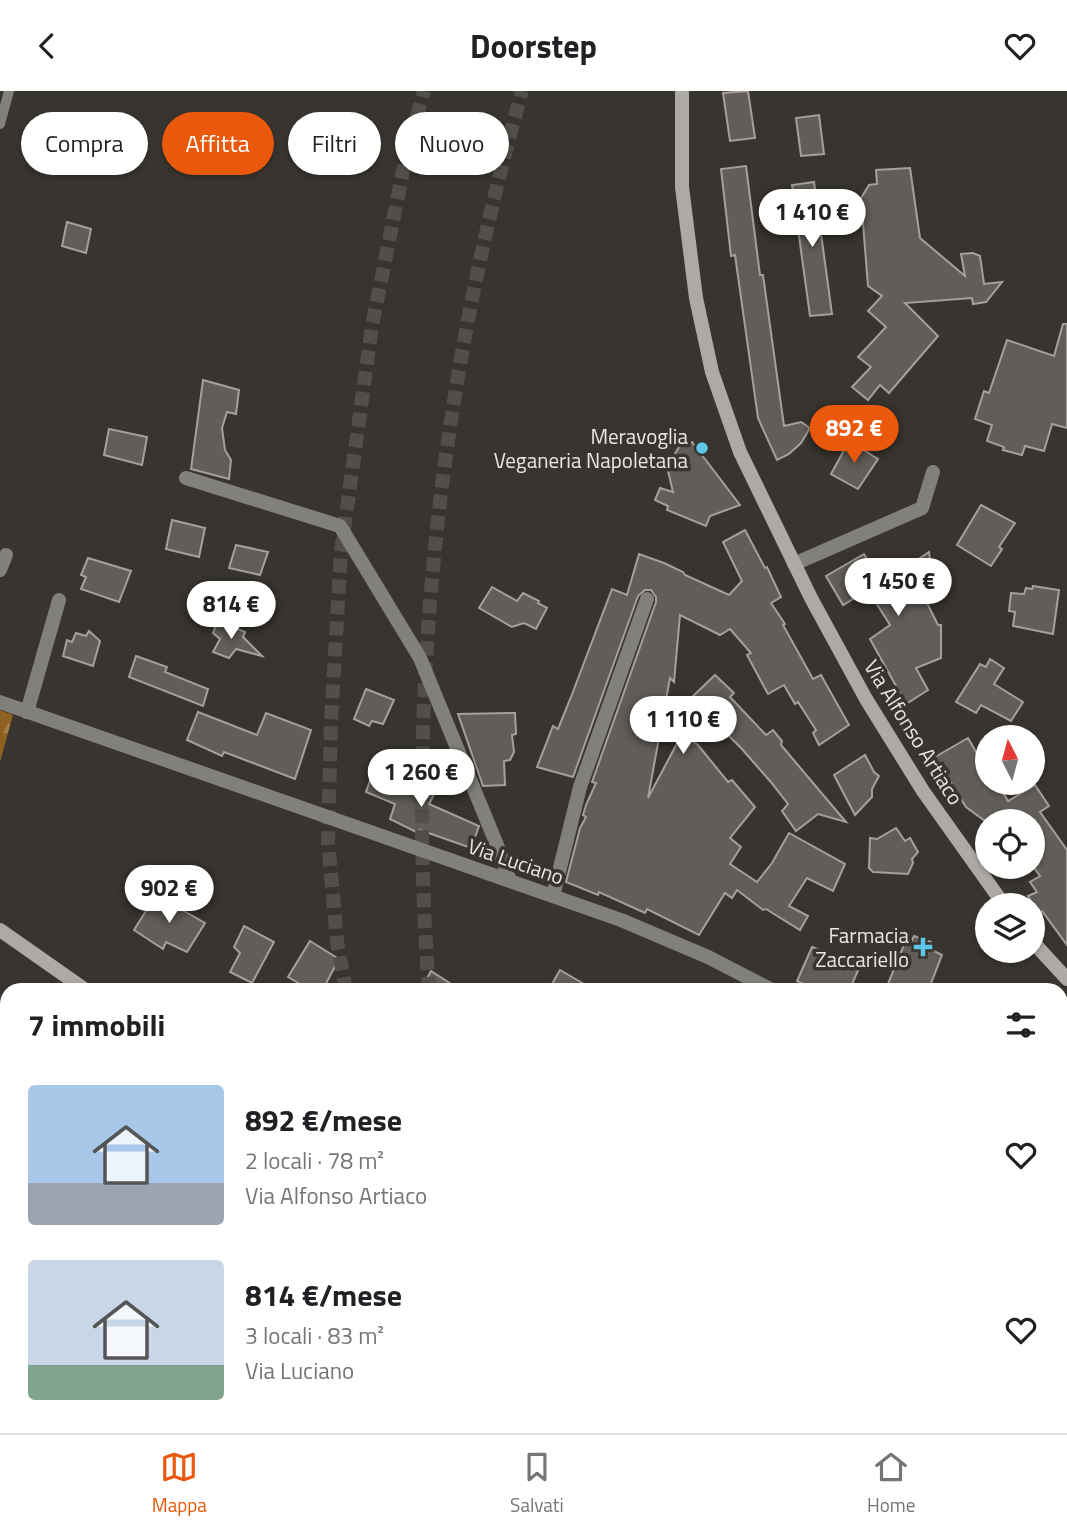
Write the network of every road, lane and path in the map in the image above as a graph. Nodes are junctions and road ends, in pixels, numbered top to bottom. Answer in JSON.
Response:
{"nodes":[{"id":1,"x":9,"y":91,"type":"edge"},
{"id":2,"x":682,"y":91,"type":"edge"},
{"id":3,"x":0,"y":124,"type":"edge"},
{"id":4,"x":933,"y":472,"type":"dead end"},
{"id":5,"x":186,"y":478,"type":"dead end"},
{"id":6,"x":6,"y":555,"type":"dead end"},
{"id":7,"x":794,"y":564,"type":"junction"},
{"id":8,"x":0,"y":570,"type":"edge"},
{"id":9,"x":647,"y":599,"type":"dead end"},
{"id":10,"x":58,"y":600,"type":"dead end"},
{"id":11,"x":0,"y":702,"type":"edge"},
{"id":12,"x":27,"y":712,"type":"junction"},
{"id":13,"x":510,"y":881,"type":"junction"},
{"id":14,"x":995,"y":893,"type":"edge"},
{"id":15,"x":553,"y":897,"type":"junction"},
{"id":16,"x":0,"y":930,"type":"edge"},
{"id":17,"x":1045,"y":955,"type":"edge"},
{"id":18,"x":1067,"y":979,"type":"edge"},
{"id":19,"x":76,"y":983,"type":"edge"},
{"id":20,"x":758,"y":983,"type":"edge"}],
"edges":[{"from":1,"to":3,"type":"lane"},
{"from":2,"to":7,"type":"main road","name":"Via Alfonso Artiaco"},
{"from":4,"to":7,"type":"street"},
{"from":5,"to":13,"type":"street"},
{"from":6,"to":8,"type":"street"},
{"from":7,"to":14,"type":"main road","name":"Via Alfonso Artiaco"},
{"from":9,"to":15,"type":"street"},
{"from":10,"to":12,"type":"street"},
{"from":11,"to":12,"type":"street","name":"Via Luciano"},
{"from":12,"to":13,"type":"street","name":"Via Luciano"},
{"from":13,"to":15,"type":"street","name":"Via Luciano"},
{"from":15,"to":20,"type":"street","name":"Via Luciano"},
{"from":16,"to":19,"type":"main road"},
{"from":17,"to":18,"type":"main road"}]}
